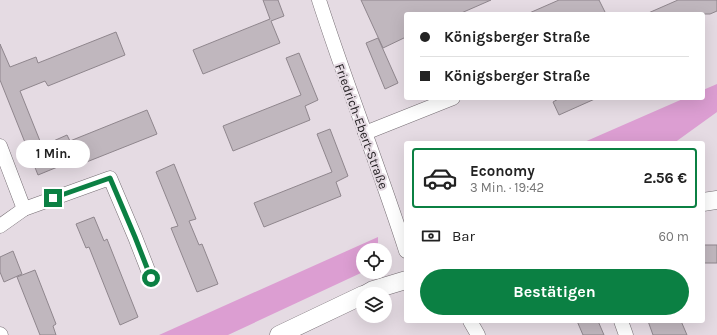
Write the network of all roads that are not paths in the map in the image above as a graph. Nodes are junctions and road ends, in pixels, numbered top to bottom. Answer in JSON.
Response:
{"nodes":[{"id":1,"x":319,"y":0,"type":"edge"},
{"id":2,"x":449,"y":100,"type":"edge"},
{"id":3,"x":365,"y":133,"type":"junction"},
{"id":4,"x":0,"y":146,"type":"edge"},
{"id":5,"x":717,"y":200,"type":"edge"},
{"id":6,"x":705,"y":202,"type":"edge"},
{"id":7,"x":24,"y":209,"type":"junction"},
{"id":8,"x":0,"y":226,"type":"edge"},
{"id":9,"x":404,"y":245,"type":"edge"},
{"id":10,"x":151,"y":278,"type":"dead end"},
{"id":11,"x":404,"y":281,"type":"edge"},
{"id":12,"x":383,"y":287,"type":"edge"},
{"id":13,"x":356,"y":299,"type":"edge"},
{"id":14,"x":471,"y":323,"type":"edge"},
{"id":15,"x":621,"y":323,"type":"edge"},
{"id":16,"x":279,"y":335,"type":"edge"},
{"id":17,"x":478,"y":335,"type":"edge"},
{"id":18,"x":626,"y":335,"type":"edge"}],
"edges":[{"from":1,"to":3,"type":"street","name":"Friedrich-Ebert-Straße"},
{"from":2,"to":3,"type":"street"},
{"from":3,"to":9,"type":"street","name":"Friedrich-Ebert-Straße"},
{"from":4,"to":7,"type":"street"},
{"from":5,"to":6,"type":"street"},
{"from":7,"to":8,"type":"street"},
{"from":7,"to":10,"type":"street"},
{"from":11,"to":12,"type":"street"},
{"from":13,"to":16,"type":"street"},
{"from":14,"to":17,"type":"street"},
{"from":15,"to":18,"type":"street"}]}
